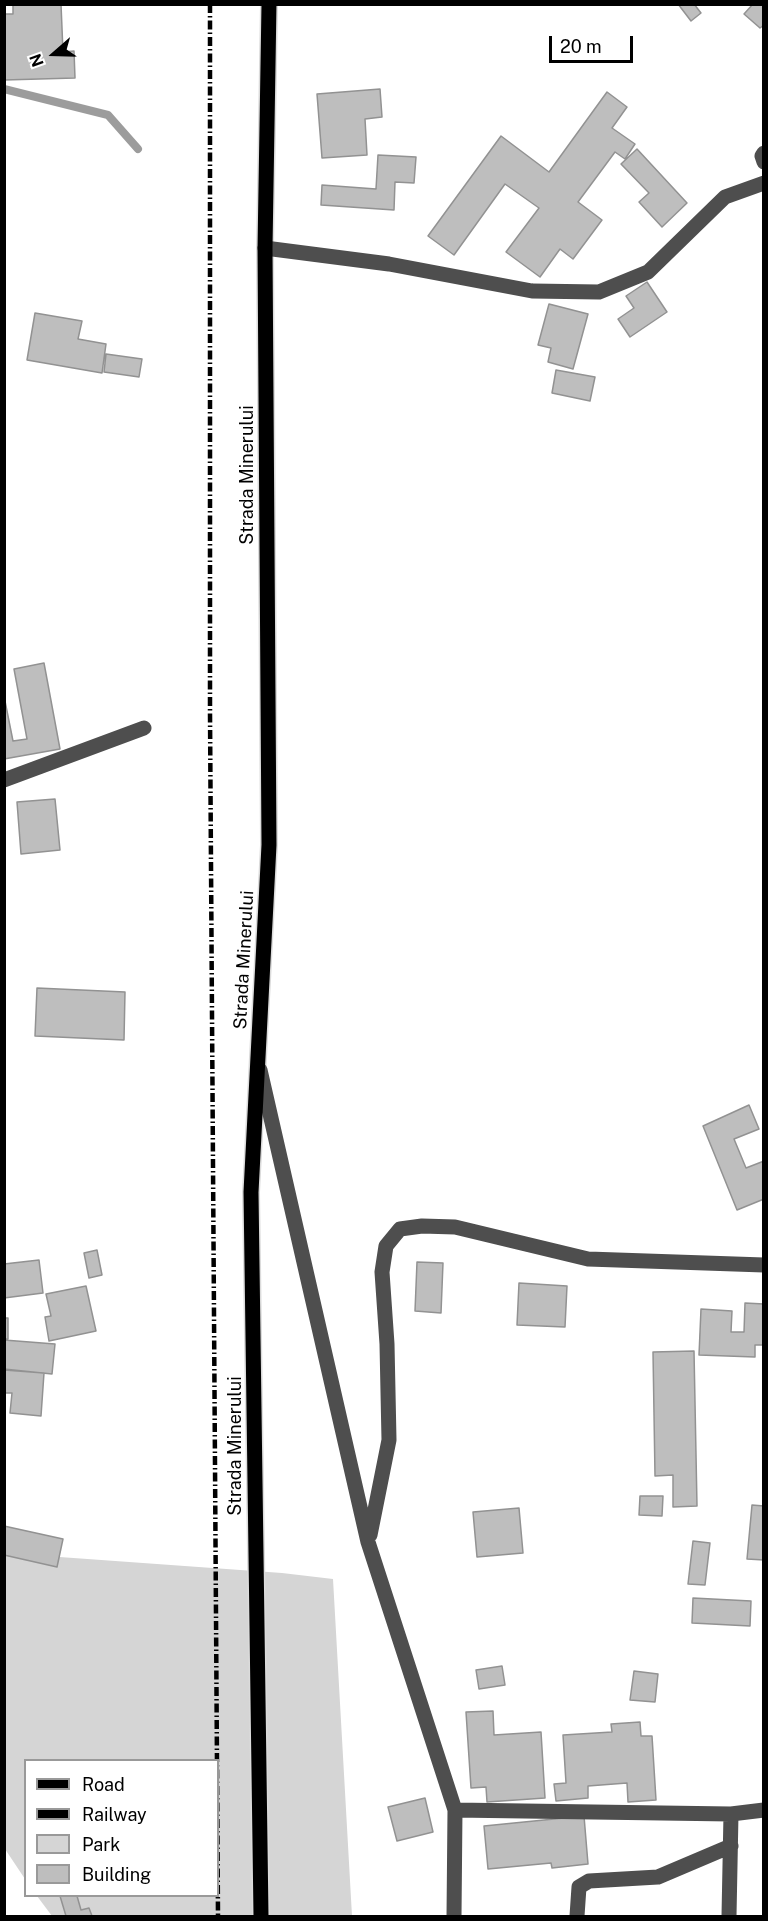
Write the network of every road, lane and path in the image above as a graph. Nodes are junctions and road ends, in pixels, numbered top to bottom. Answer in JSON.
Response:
{"nodes":[{"id":1,"x":269,"y":4,"type":"edge"},
{"id":2,"x":764,"y":153,"type":"edge"},
{"id":3,"x":764,"y":162,"type":"edge"},
{"id":4,"x":764,"y":183,"type":"edge"},
{"id":5,"x":265,"y":248,"type":"junction"},
{"id":6,"x":144,"y":728,"type":"dead end"},
{"id":7,"x":4,"y":780,"type":"edge"},
{"id":8,"x":258,"y":1064,"type":"junction"},
{"id":9,"x":764,"y":1265,"type":"edge"},
{"id":10,"x":369,"y":1542,"type":"junction"},
{"id":11,"x":455,"y":1810,"type":"junction"},
{"id":12,"x":764,"y":1810,"type":"edge"},
{"id":13,"x":731,"y":1814,"type":"junction"},
{"id":14,"x":731,"y":1846,"type":"junction"},
{"id":15,"x":261,"y":1917,"type":"edge"},
{"id":16,"x":454,"y":1917,"type":"edge"},
{"id":17,"x":577,"y":1917,"type":"edge"},
{"id":18,"x":729,"y":1917,"type":"edge"}],
"edges":[{"from":1,"to":5,"type":"main road","name":"Strada Minerului"},
{"from":2,"to":3,"type":"street"},
{"from":4,"to":5,"type":"street"},
{"from":5,"to":8,"type":"main road","name":"Strada Minerului"},
{"from":6,"to":7,"type":"street"},
{"from":8,"to":10,"type":"street"},
{"from":8,"to":15,"type":"main road","name":"Strada Minerului"},
{"from":9,"to":10,"type":"street"},
{"from":10,"to":11,"type":"street"},
{"from":11,"to":13,"type":"street"},
{"from":11,"to":16,"type":"street"},
{"from":12,"to":13,"type":"street"},
{"from":13,"to":14,"type":"street"},
{"from":14,"to":17,"type":"street"},
{"from":14,"to":18,"type":"street"}]}
